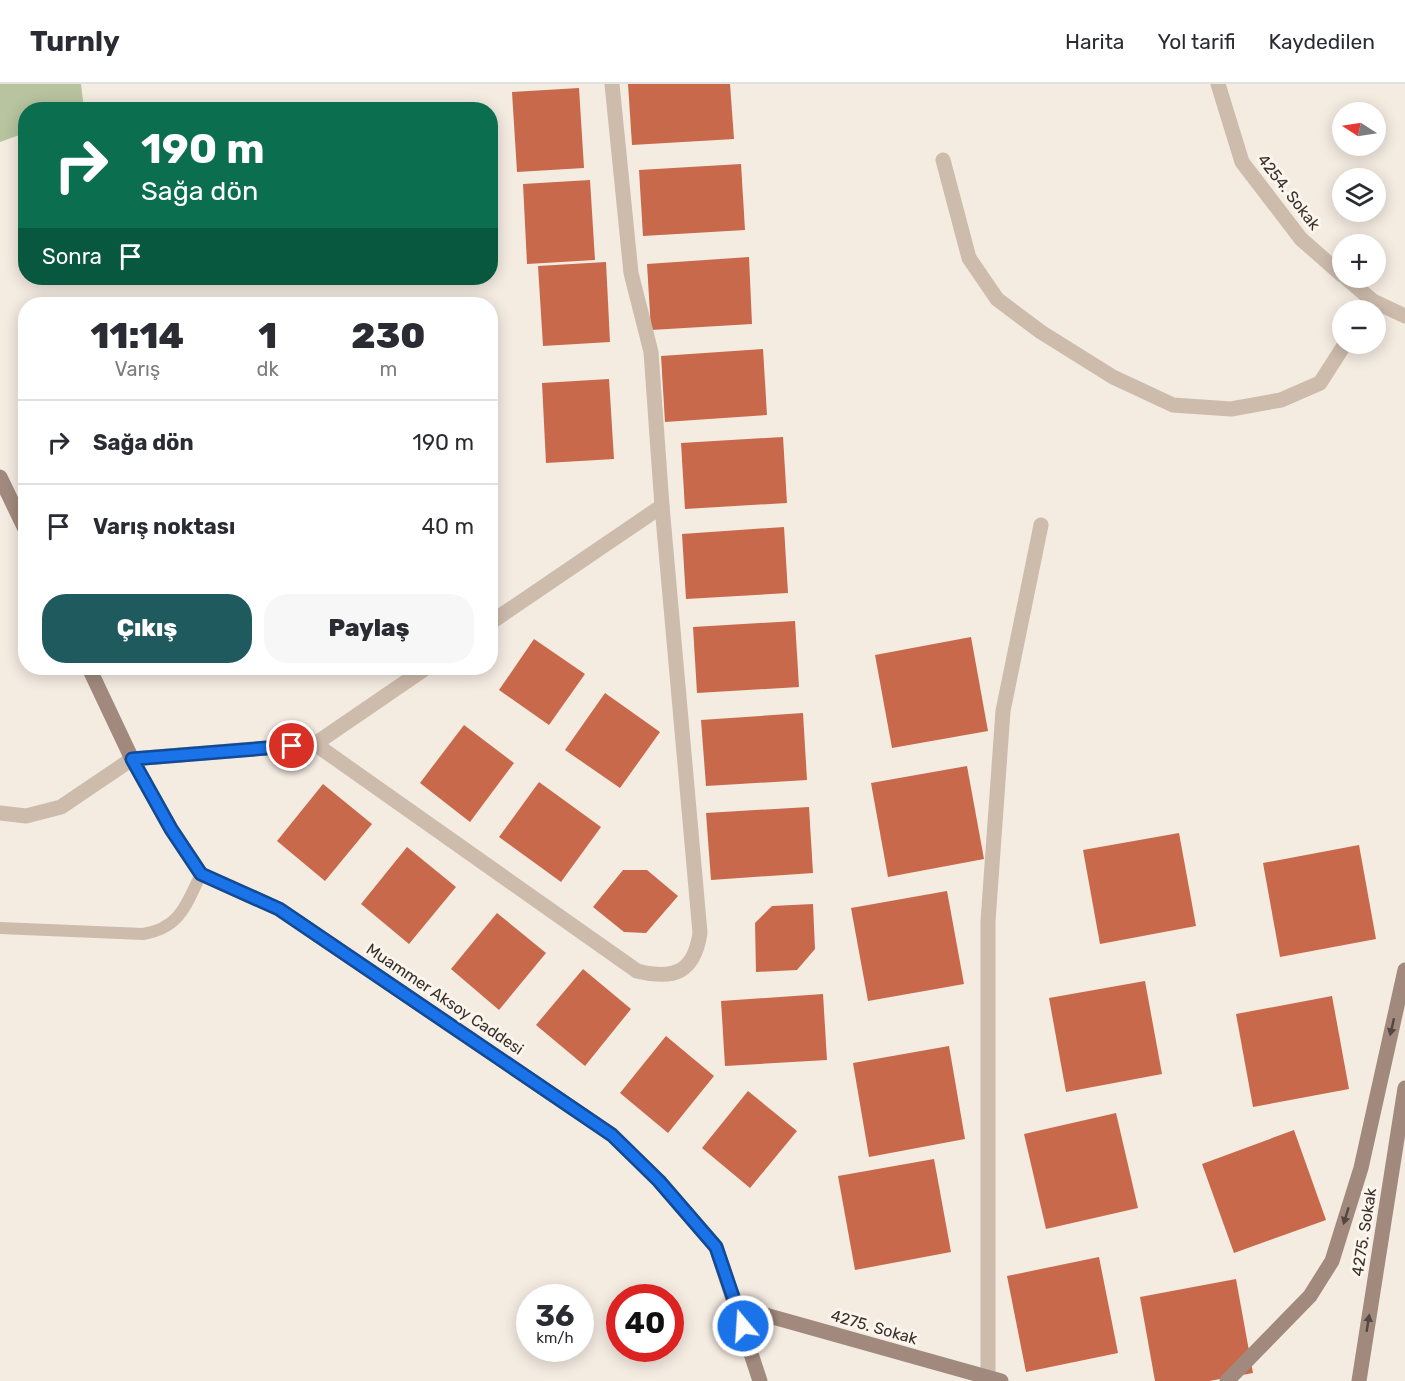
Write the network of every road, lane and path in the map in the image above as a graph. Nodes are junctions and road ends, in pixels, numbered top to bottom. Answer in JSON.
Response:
{"nodes":[{"id":1,"x":612,"y":84,"type":"edge"},
{"id":2,"x":1218,"y":84,"type":"edge"},
{"id":3,"x":943,"y":160,"type":"dead end"},
{"id":4,"x":1332,"y":266,"type":"edge"},
{"id":5,"x":1354,"y":288,"type":"edge"},
{"id":6,"x":1365,"y":300,"type":"edge"},
{"id":7,"x":1386,"y":311,"type":"edge"},
{"id":8,"x":1405,"y":316,"type":"edge"},
{"id":9,"x":1339,"y":354,"type":"edge"},
{"id":10,"x":0,"y":477,"type":"edge"},
{"id":11,"x":662,"y":506,"type":"junction"},
{"id":12,"x":18,"y":514,"type":"edge"},
{"id":13,"x":1041,"y":525,"type":"dead end"},
{"id":14,"x":498,"y":619,"type":"edge"},
{"id":15,"x":92,"y":675,"type":"edge"},
{"id":16,"x":416,"y":675,"type":"edge"},
{"id":17,"x":315,"y":744,"type":"junction"},
{"id":18,"x":132,"y":759,"type":"junction"},
{"id":19,"x":0,"y":813,"type":"edge"},
{"id":20,"x":201,"y":874,"type":"junction"},
{"id":21,"x":0,"y":928,"type":"edge"},
{"id":22,"x":1405,"y":970,"type":"edge"},
{"id":23,"x":1405,"y":1088,"type":"edge"},
{"id":24,"x":737,"y":1307,"type":"junction"},
{"id":25,"x":992,"y":1380,"type":"edge"},
{"id":26,"x":760,"y":1381,"type":"edge"},
{"id":27,"x":1227,"y":1381,"type":"edge"},
{"id":28,"x":1359,"y":1381,"type":"edge"}],
"edges":[{"from":1,"to":11,"type":"street"},
{"from":2,"to":4,"type":"street","name":"4254. Sokak"},
{"from":3,"to":9,"type":"street"},
{"from":5,"to":6,"type":"street","name":"4254. Sokak"},
{"from":7,"to":8,"type":"street","name":"4254. Sokak"},
{"from":10,"to":12,"type":"street"},
{"from":11,"to":14,"type":"street"},
{"from":11,"to":17,"type":"street"},
{"from":13,"to":25,"type":"street"},
{"from":15,"to":18,"type":"street"},
{"from":16,"to":17,"type":"street"},
{"from":17,"to":18,"type":"street"},
{"from":18,"to":19,"type":"street"},
{"from":18,"to":20,"type":"street"},
{"from":20,"to":21,"type":"lane"},
{"from":20,"to":24,"type":"street","name":"Muammer Aksoy Caddesi"},
{"from":22,"to":27,"type":"street","one_way":true},
{"from":28,"to":23,"type":"street","name":"4275. Sokak","one_way":true},
{"from":24,"to":25,"type":"street","name":"4275. Sokak"},
{"from":24,"to":26,"type":"street","name":"Muammer Aksoy Caddesi"}]}
